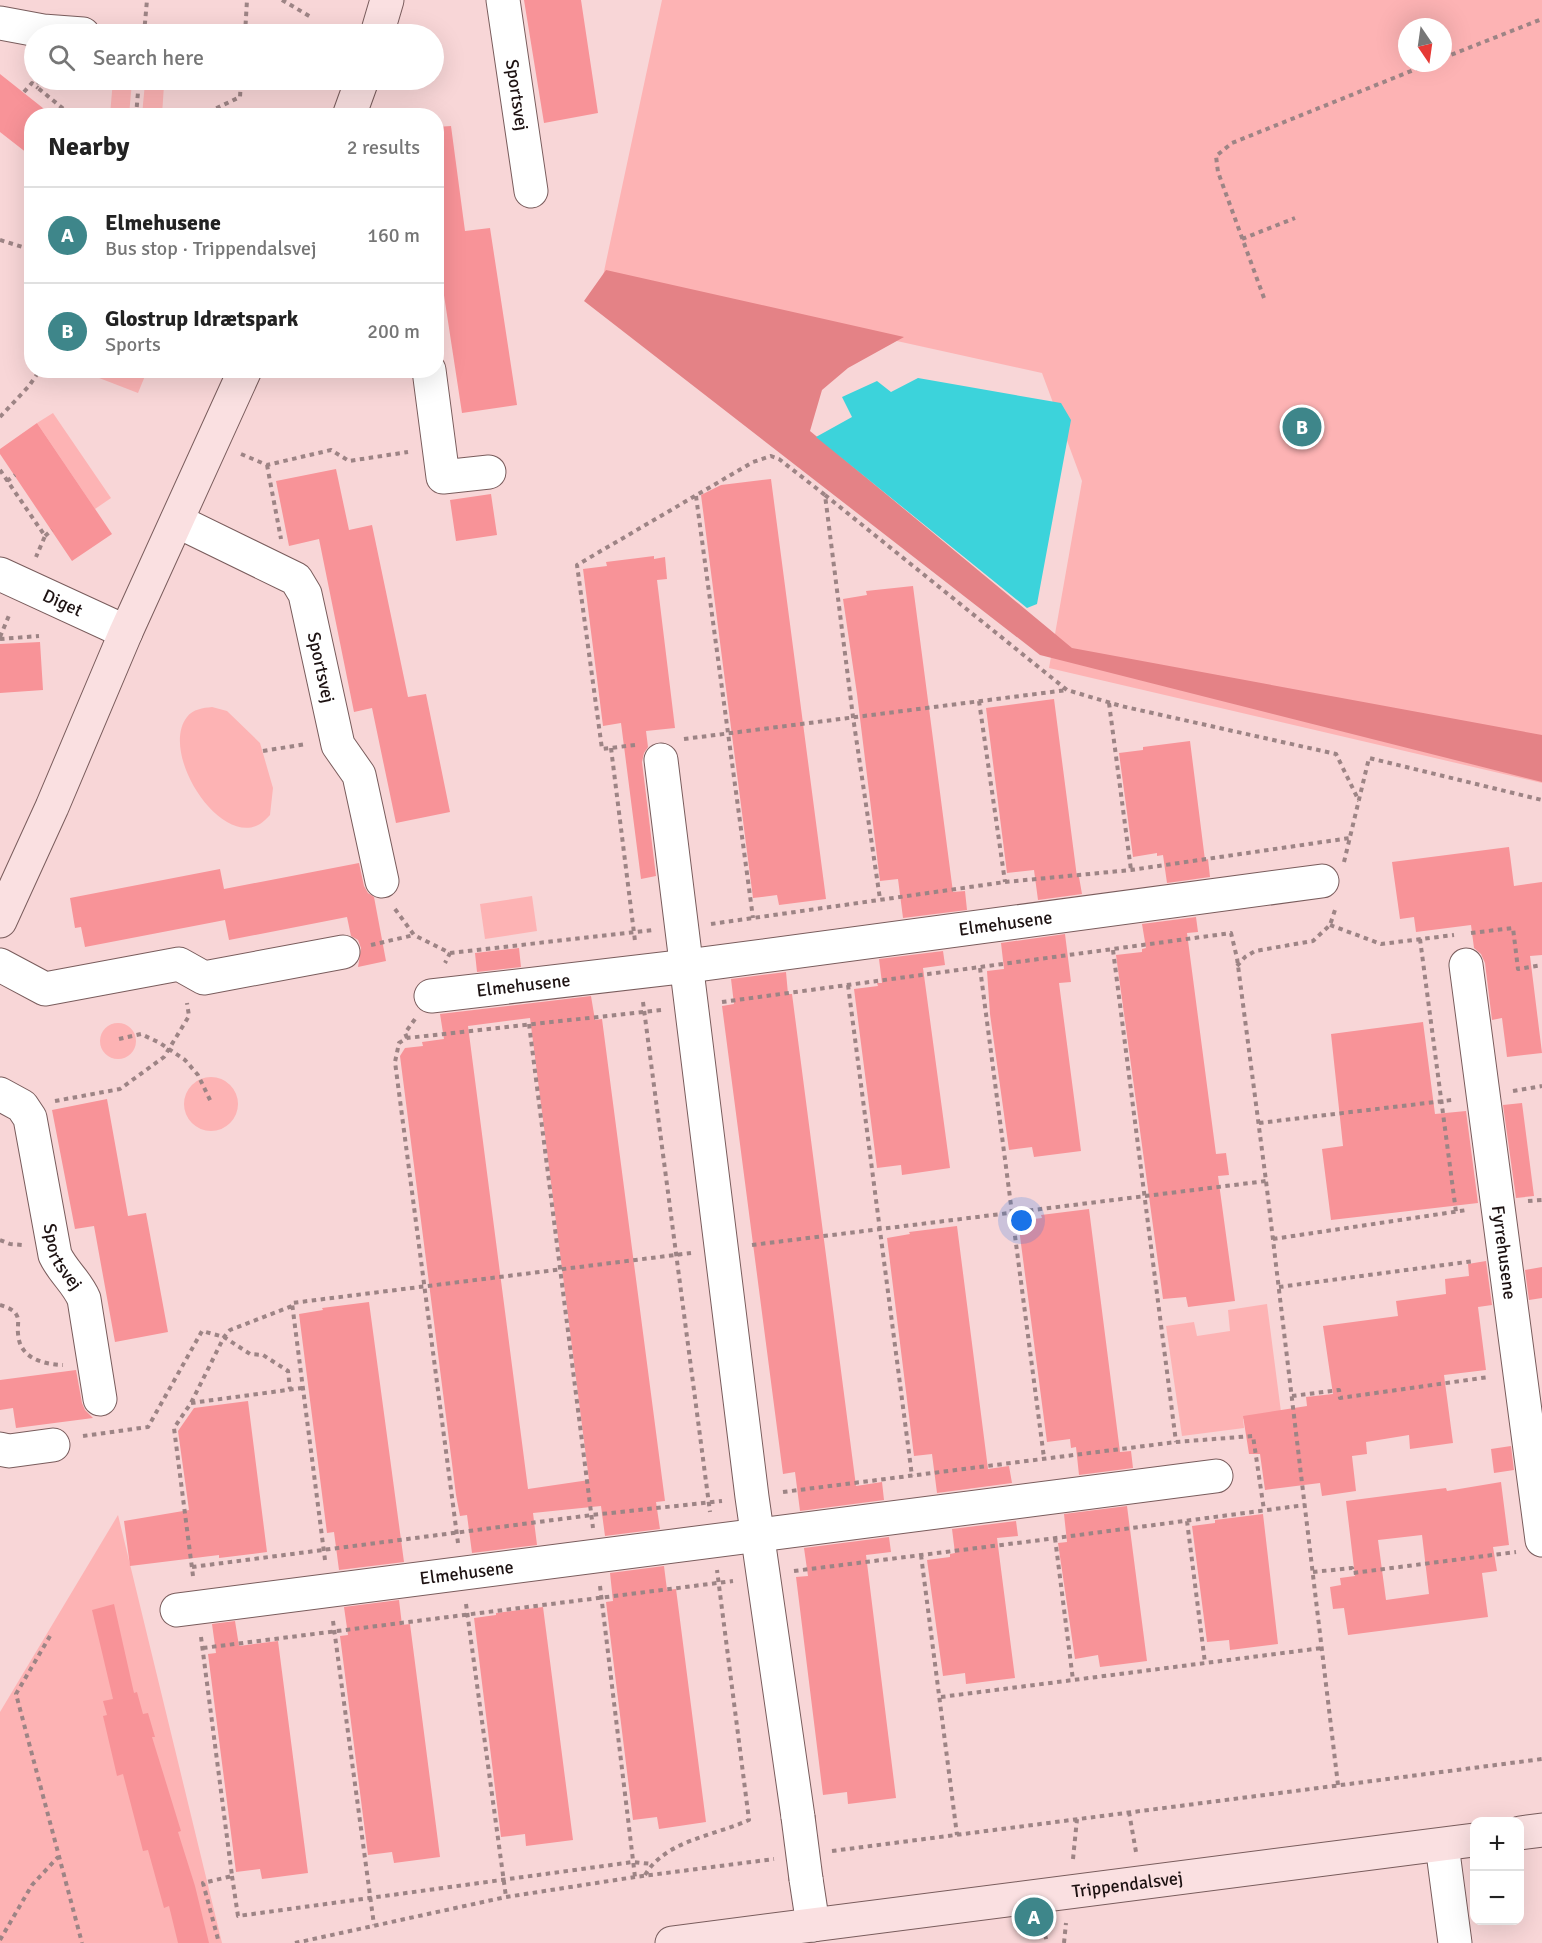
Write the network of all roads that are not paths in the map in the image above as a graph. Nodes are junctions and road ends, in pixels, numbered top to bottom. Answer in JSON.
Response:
{"nodes":[{"id":1,"x":387,"y":0,"type":"edge"},
{"id":2,"x":503,"y":0,"type":"edge"},
{"id":3,"x":0,"y":23,"type":"edge"},
{"id":4,"x":380,"y":24,"type":"edge"},
{"id":5,"x":24,"y":27,"type":"edge"},
{"id":6,"x":358,"y":90,"type":"edge"},
{"id":7,"x":352,"y":108,"type":"edge"},
{"id":8,"x":531,"y":191,"type":"dead end"},
{"id":9,"x":241,"y":378,"type":"edge"},
{"id":10,"x":430,"y":378,"type":"edge"},
{"id":11,"x":489,"y":472,"type":"dead end"},
{"id":12,"x":177,"y":521,"type":"junction"},
{"id":13,"x":0,"y":574,"type":"edge"},
{"id":14,"x":126,"y":632,"type":"junction"},
{"id":15,"x":661,"y":748,"type":"road end"},
{"id":16,"x":382,"y":881,"type":"dead end"},
{"id":17,"x":1334,"y":885,"type":"road end"},
{"id":18,"x":0,"y":921,"type":"edge"},
{"id":19,"x":343,"y":952,"type":"road end"},
{"id":20,"x":0,"y":965,"type":"edge"},
{"id":21,"x":1466,"y":965,"type":"dead end"},
{"id":22,"x":688,"y":966,"type":"junction"},
{"id":23,"x":431,"y":996,"type":"road end"},
{"id":24,"x":13,"y":1102,"type":"edge"},
{"id":25,"x":100,"y":1400,"type":"dead end"},
{"id":26,"x":53,"y":1445,"type":"road end"},
{"id":27,"x":0,"y":1449,"type":"edge"},
{"id":28,"x":1216,"y":1476,"type":"dead end"},
{"id":29,"x":757,"y":1535,"type":"junction"},
{"id":30,"x":1530,"y":1546,"type":"edge"},
{"id":31,"x":177,"y":1610,"type":"dead end"},
{"id":32,"x":1542,"y":1830,"type":"edge"},
{"id":33,"x":1524,"y":1832,"type":"edge"},
{"id":34,"x":1470,"y":1841,"type":"edge"},
{"id":35,"x":1442,"y":1845,"type":"junction"},
{"id":36,"x":813,"y":1925,"type":"junction"},
{"id":37,"x":672,"y":1943,"type":"edge"},
{"id":38,"x":1455,"y":1943,"type":"edge"}],
"edges":[{"from":1,"to":4,"type":"street"},
{"from":2,"to":8,"type":"street","name":"Sportsvej"},
{"from":3,"to":5,"type":"street"},
{"from":6,"to":7,"type":"street"},
{"from":9,"to":12,"type":"street"},
{"from":10,"to":11,"type":"street"},
{"from":12,"to":14,"type":"street"},
{"from":12,"to":16,"type":"street","name":"Sportsvej"},
{"from":13,"to":14,"type":"street","name":"Diget"},
{"from":14,"to":18,"type":"street"},
{"from":15,"to":22,"type":"street"},
{"from":17,"to":22,"type":"street","name":"Elmehusene"},
{"from":19,"to":20,"type":"street"},
{"from":21,"to":30,"type":"street","name":"Fyrrehusene"},
{"from":22,"to":23,"type":"street","name":"Elmehusene"},
{"from":22,"to":29,"type":"street"},
{"from":24,"to":25,"type":"street","name":"Sportsvej"},
{"from":26,"to":27,"type":"street"},
{"from":28,"to":29,"type":"street","name":"Elmehusene"},
{"from":29,"to":31,"type":"street","name":"Elmehusene"},
{"from":29,"to":36,"type":"street","bridge":true},
{"from":32,"to":33,"type":"street"},
{"from":34,"to":35,"type":"street","name":"Trippendalsvej"},
{"from":35,"to":36,"type":"street","name":"Trippendalsvej"},
{"from":35,"to":38,"type":"street"},
{"from":36,"to":37,"type":"street","name":"Trippendalsvej"}]}
